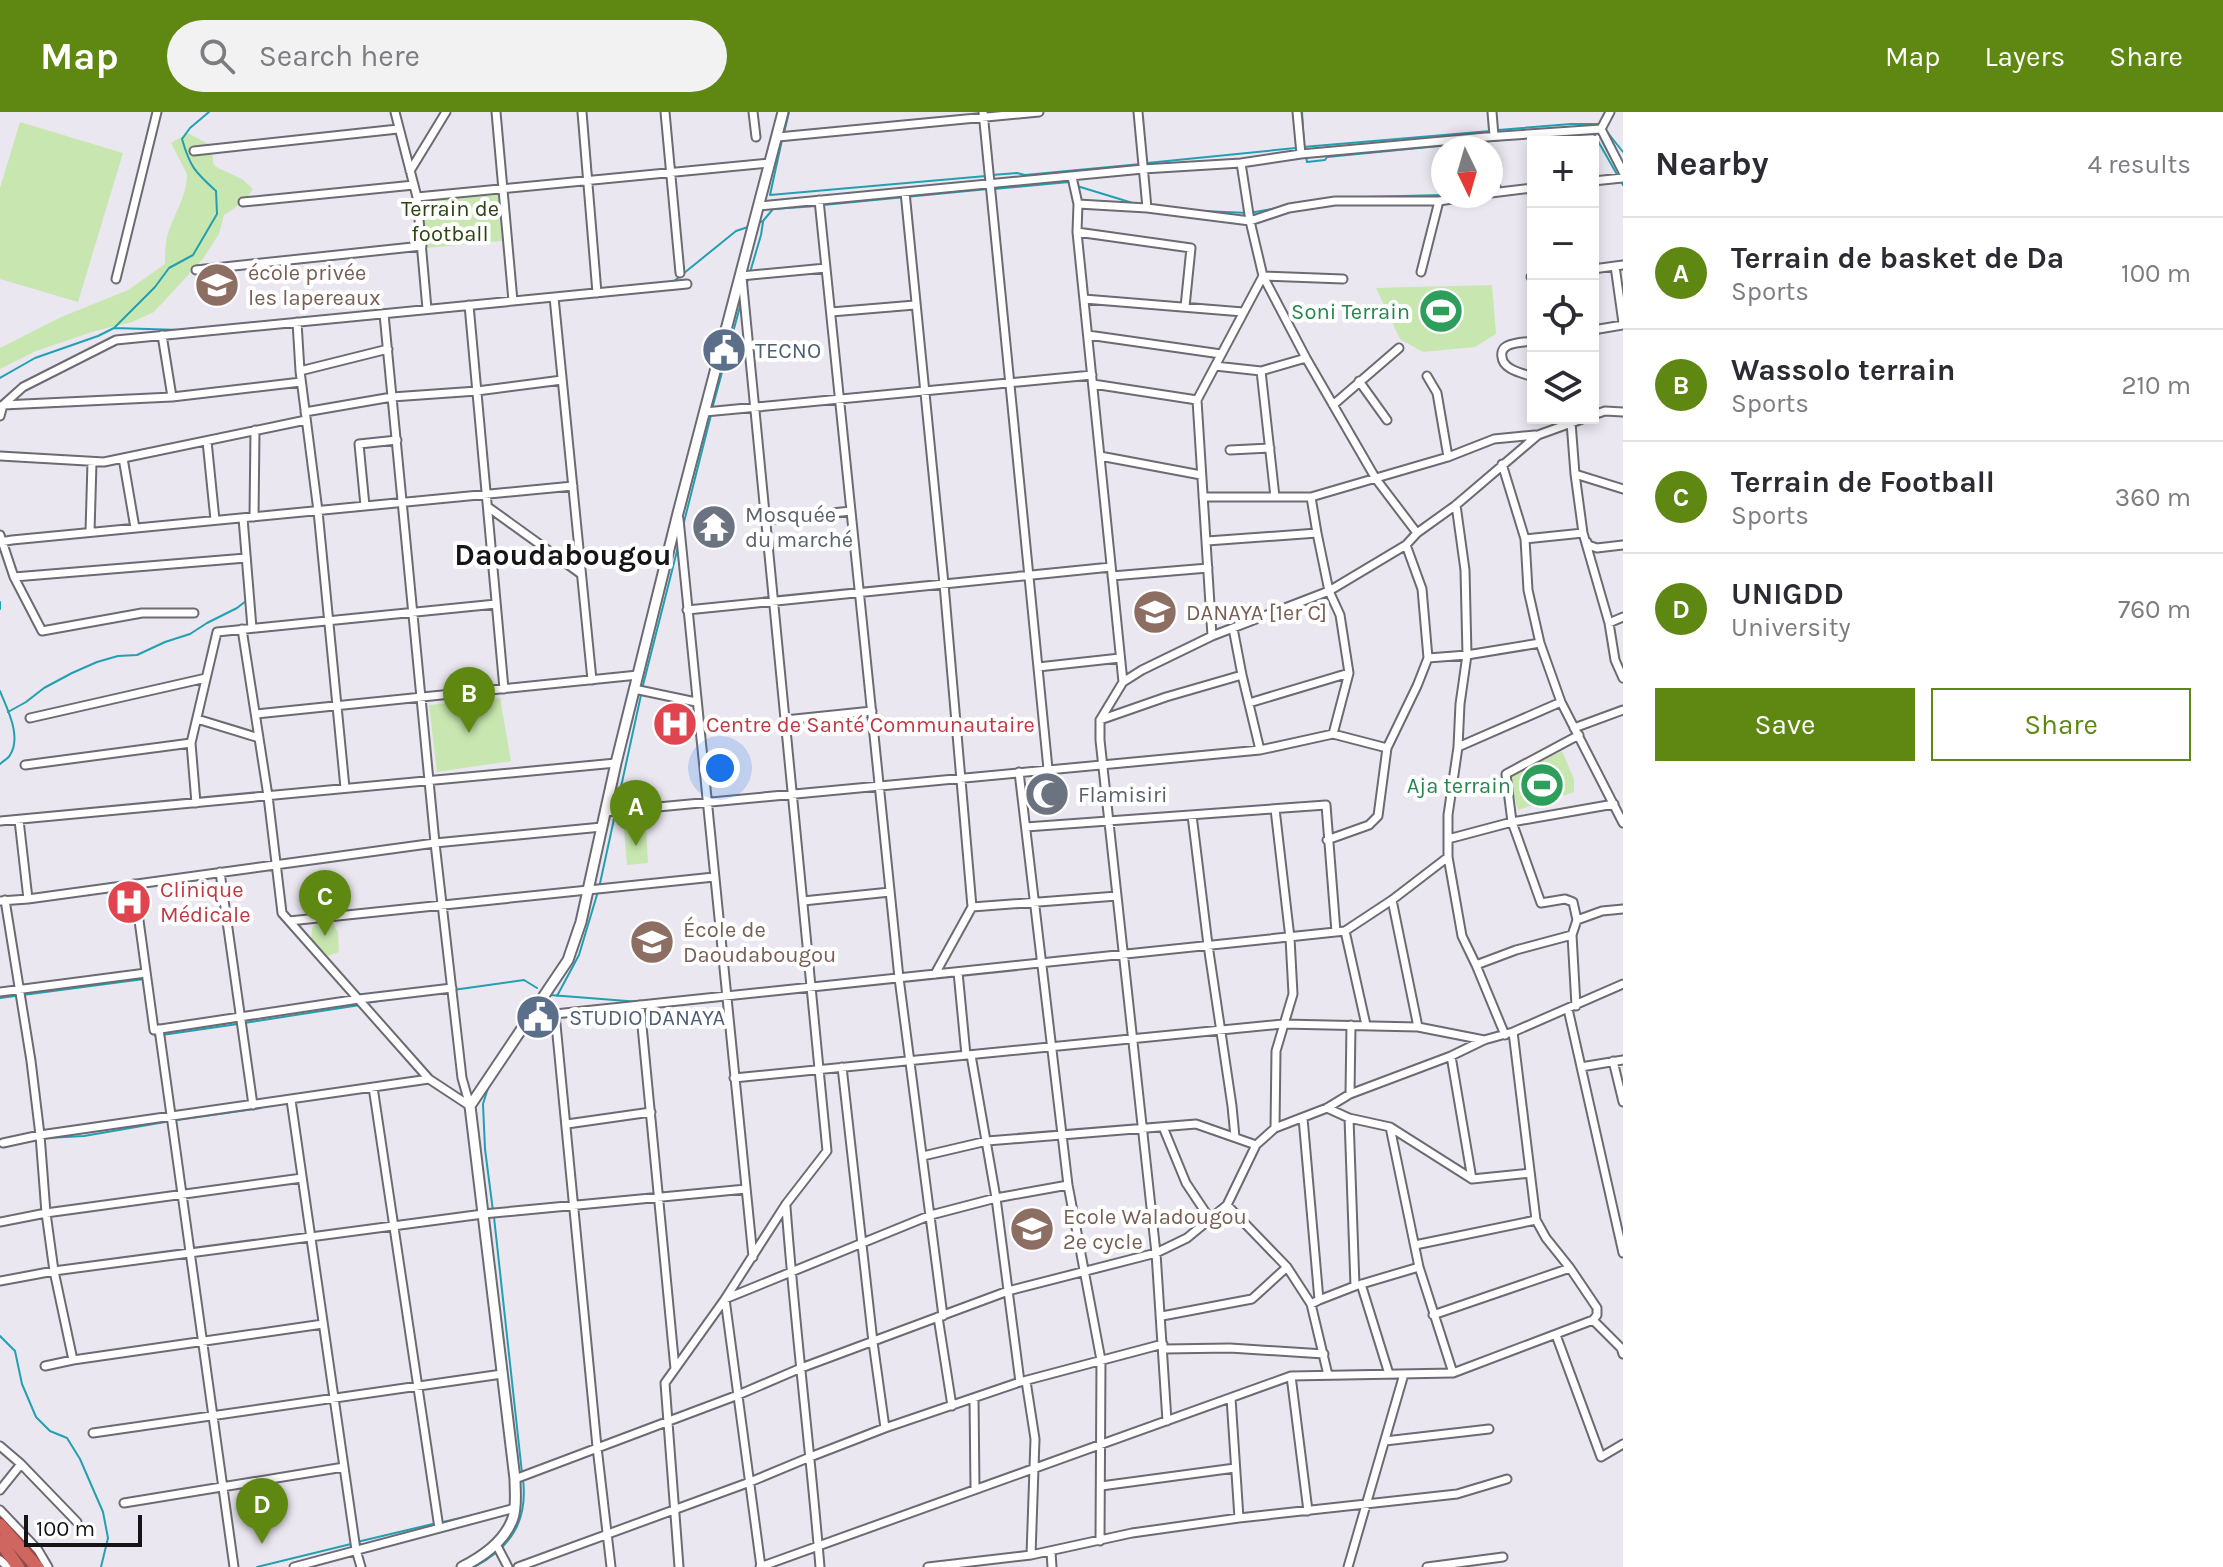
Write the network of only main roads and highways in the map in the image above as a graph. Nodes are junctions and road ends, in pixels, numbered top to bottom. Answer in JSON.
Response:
{"nodes":[{"id":1,"x":0,"y":1525,"type":"edge"},
{"id":2,"x":0,"y":1541,"type":"edge"},
{"id":3,"x":18,"y":1567,"type":"edge"},
{"id":4,"x":37,"y":1567,"type":"edge"}],
"edges":[{"from":1,"to":4,"type":"highway"},
{"from":2,"to":3,"type":"highway"}]}
